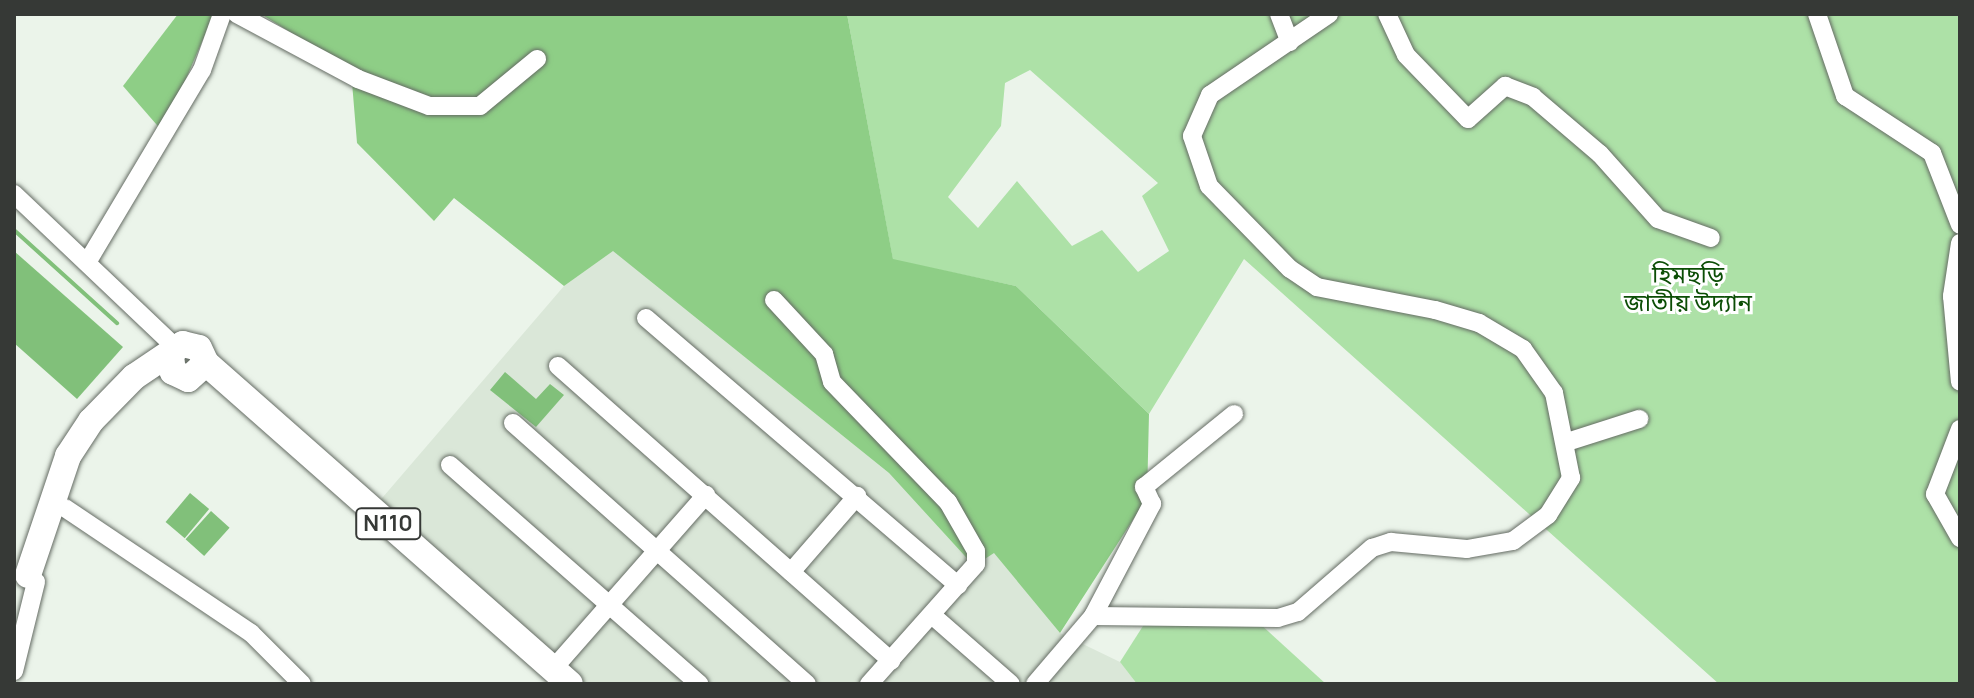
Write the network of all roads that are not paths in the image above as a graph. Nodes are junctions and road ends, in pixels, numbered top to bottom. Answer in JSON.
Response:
{"nodes":[{"id":1,"x":222,"y":14,"type":"edge"},
{"id":2,"x":237,"y":14,"type":"edge"},
{"id":3,"x":1279,"y":14,"type":"edge"},
{"id":4,"x":1329,"y":14,"type":"edge"},
{"id":5,"x":1387,"y":14,"type":"edge"},
{"id":6,"x":1817,"y":14,"type":"edge"},
{"id":7,"x":1290,"y":42,"type":"junction"},
{"id":8,"x":537,"y":59,"type":"dead end"},
{"id":9,"x":14,"y":194,"type":"edge"},
{"id":10,"x":1960,"y":225,"type":"edge"},
{"id":11,"x":1711,"y":238,"type":"dead end"},
{"id":12,"x":1960,"y":243,"type":"edge"},
{"id":13,"x":88,"y":261,"type":"junction"},
{"id":14,"x":774,"y":300,"type":"dead end"},
{"id":15,"x":646,"y":318,"type":"dead end"},
{"id":16,"x":184,"y":363,"type":"junction"},
{"id":17,"x":558,"y":366,"type":"dead end"},
{"id":18,"x":1960,"y":382,"type":"edge"},
{"id":19,"x":1234,"y":414,"type":"dead end"},
{"id":20,"x":1639,"y":419,"type":"dead end"},
{"id":21,"x":513,"y":423,"type":"dead end"},
{"id":22,"x":1960,"y":429,"type":"edge"},
{"id":23,"x":1567,"y":442,"type":"junction"},
{"id":24,"x":450,"y":465,"type":"dead end"},
{"id":25,"x":706,"y":495,"type":"junction"},
{"id":26,"x":857,"y":496,"type":"junction"},
{"id":27,"x":65,"y":508,"type":"junction"},
{"id":28,"x":1960,"y":538,"type":"edge"},
{"id":29,"x":658,"y":551,"type":"junction"},
{"id":30,"x":791,"y":572,"type":"junction"},
{"id":31,"x":26,"y":573,"type":"edge"},
{"id":32,"x":958,"y":585,"type":"junction"},
{"id":33,"x":608,"y":607,"type":"junction"},
{"id":34,"x":933,"y":616,"type":"junction"},
{"id":35,"x":1093,"y":616,"type":"junction"},
{"id":36,"x":14,"y":619,"type":"edge"},
{"id":37,"x":891,"y":661,"type":"junction"},
{"id":38,"x":14,"y":671,"type":"edge"},
{"id":39,"x":556,"y":679,"type":"edge"},
{"id":40,"x":302,"y":684,"type":"edge"},
{"id":41,"x":699,"y":684,"type":"edge"},
{"id":42,"x":807,"y":684,"type":"edge"},
{"id":43,"x":869,"y":684,"type":"edge"},
{"id":44,"x":1011,"y":684,"type":"edge"},
{"id":45,"x":1035,"y":684,"type":"edge"}],
"edges":[{"from":1,"to":13,"type":"street"},
{"from":2,"to":8,"type":"street"},
{"from":3,"to":7,"type":"street"},
{"from":4,"to":7,"type":"street"},
{"from":5,"to":11,"type":"street"},
{"from":6,"to":10,"type":"street"},
{"from":7,"to":23,"type":"street"},
{"from":9,"to":13,"type":"street"},
{"from":12,"to":18,"type":"street"},
{"from":13,"to":16,"type":"street"},
{"from":14,"to":32,"type":"street"},
{"from":15,"to":26,"type":"street"},
{"from":16,"to":27,"type":"highway"},
{"from":16,"to":31,"type":"highway"},
{"from":16,"to":39,"type":"highway","number":"N110"},
{"from":17,"to":25,"type":"street"},
{"from":19,"to":35,"type":"street"},
{"from":20,"to":23,"type":"street"},
{"from":21,"to":29,"type":"street"},
{"from":22,"to":28,"type":"street"},
{"from":23,"to":35,"type":"street"},
{"from":24,"to":33,"type":"street"},
{"from":25,"to":29,"type":"street"},
{"from":25,"to":30,"type":"street"},
{"from":26,"to":30,"type":"street"},
{"from":26,"to":32,"type":"street"},
{"from":27,"to":31,"type":"highway"},
{"from":27,"to":40,"type":"street"},
{"from":29,"to":33,"type":"street"},
{"from":29,"to":42,"type":"street"},
{"from":30,"to":37,"type":"street"},
{"from":31,"to":36,"type":"street"},
{"from":31,"to":38,"type":"street"},
{"from":32,"to":34,"type":"street"},
{"from":33,"to":39,"type":"street"},
{"from":33,"to":41,"type":"street"},
{"from":34,"to":37,"type":"street"},
{"from":34,"to":44,"type":"street"},
{"from":35,"to":45,"type":"street"},
{"from":37,"to":43,"type":"street"}]}
